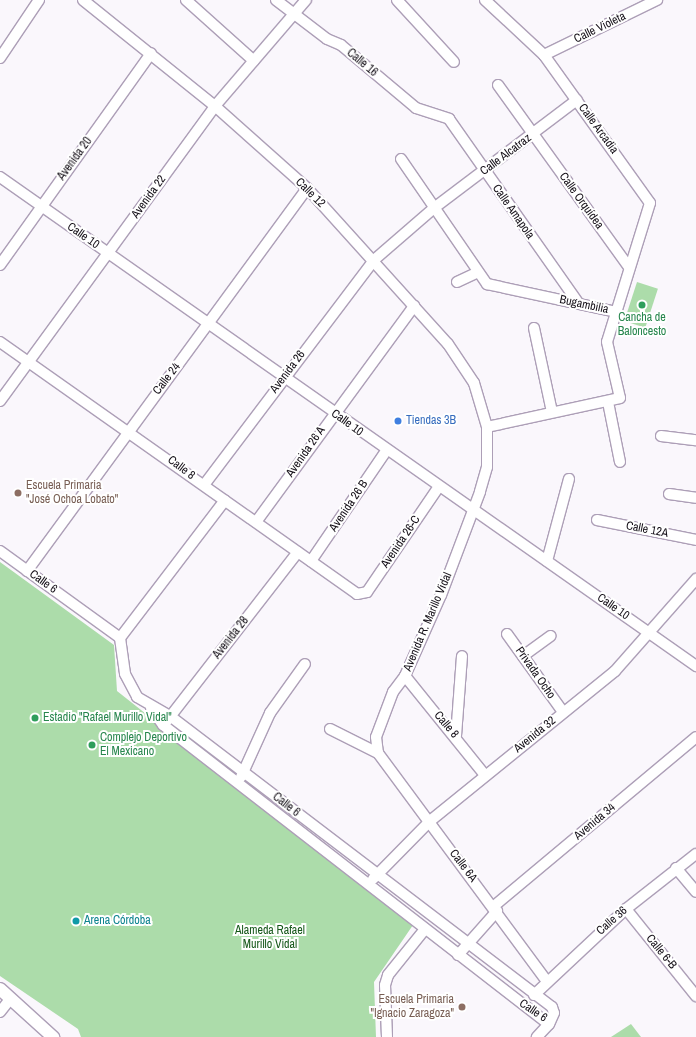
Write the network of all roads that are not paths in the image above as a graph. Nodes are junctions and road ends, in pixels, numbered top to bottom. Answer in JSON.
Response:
{"nodes":[{"id":1,"x":39,"y":0,"type":"edge"},
{"id":2,"x":83,"y":0,"type":"edge"},
{"id":3,"x":186,"y":0,"type":"edge"},
{"id":4,"x":276,"y":0,"type":"edge"},
{"id":5,"x":306,"y":0,"type":"edge"},
{"id":6,"x":397,"y":0,"type":"edge"},
{"id":7,"x":485,"y":0,"type":"edge"},
{"id":8,"x":657,"y":0,"type":"edge"},
{"id":9,"x":293,"y":15,"type":"junction"},
{"id":10,"x":151,"y":54,"type":"junction"},
{"id":11,"x":544,"y":56,"type":"junction"},
{"id":12,"x":0,"y":58,"type":"edge"},
{"id":13,"x":254,"y":61,"type":"junction"},
{"id":14,"x":454,"y":62,"type":"dead end"},
{"id":15,"x":498,"y":85,"type":"dead end"},
{"id":16,"x":577,"y":100,"type":"junction"},
{"id":17,"x":215,"y":106,"type":"junction"},
{"id":18,"x":449,"y":119,"type":"joint"},
{"id":19,"x":534,"y":134,"type":"junction"},
{"id":20,"x":400,"y":159,"type":"dead end"},
{"id":21,"x":485,"y":172,"type":"junction"},
{"id":22,"x":0,"y":177,"type":"edge"},
{"id":23,"x":307,"y":188,"type":"junction"},
{"id":24,"x":650,"y":203,"type":"joint"},
{"id":25,"x":41,"y":207,"type":"junction"},
{"id":26,"x":434,"y":208,"type":"junction"},
{"id":27,"x":109,"y":254,"type":"junction"},
{"id":28,"x":374,"y":260,"type":"junction"},
{"id":29,"x":0,"y":265,"type":"edge"},
{"id":30,"x":629,"y":267,"type":"junction"},
{"id":31,"x":478,"y":272,"type":"junction"},
{"id":32,"x":457,"y":282,"type":"dead end"},
{"id":33,"x":579,"y":304,"type":"junction"},
{"id":34,"x":414,"y":306,"type":"junction"},
{"id":35,"x":616,"y":312,"type":"junction"},
{"id":36,"x":211,"y":323,"type":"junction"},
{"id":37,"x":534,"y":328,"type":"dead end"},
{"id":38,"x":0,"y":342,"type":"edge"},
{"id":39,"x":29,"y":362,"type":"junction"},
{"id":40,"x":283,"y":377,"type":"junction"},
{"id":41,"x":0,"y":401,"type":"edge"},
{"id":42,"x":608,"y":402,"type":"junction"},
{"id":43,"x":552,"y":412,"type":"junction"},
{"id":44,"x":334,"y":413,"type":"junction"},
{"id":45,"x":487,"y":427,"type":"junction"},
{"id":46,"x":128,"y":429,"type":"junction"},
{"id":47,"x":661,"y":436,"type":"dead end"},
{"id":48,"x":696,"y":440,"type":"edge"},
{"id":49,"x":386,"y":451,"type":"junction"},
{"id":50,"x":620,"y":462,"type":"dead end"},
{"id":51,"x":569,"y":479,"type":"dead end"},
{"id":52,"x":204,"y":485,"type":"junction"},
{"id":53,"x":438,"y":488,"type":"junction"},
{"id":54,"x":669,"y":494,"type":"dead end"},
{"id":55,"x":696,"y":498,"type":"edge"},
{"id":56,"x":225,"y":500,"type":"junction"},
{"id":57,"x":472,"y":512,"type":"junction"},
{"id":58,"x":597,"y":520,"type":"dead end"},
{"id":59,"x":256,"y":522,"type":"junction"},
{"id":60,"x":696,"y":540,"type":"edge"},
{"id":61,"x":0,"y":551,"type":"edge"},
{"id":62,"x":298,"y":552,"type":"junction"},
{"id":63,"x":311,"y":561,"type":"junction"},
{"id":64,"x":547,"y":561,"type":"junction"},
{"id":65,"x":27,"y":571,"type":"junction"},
{"id":66,"x":696,"y":579,"type":"edge"},
{"id":67,"x":362,"y":595,"type":"joint"},
{"id":68,"x":507,"y":634,"type":"dead end"},
{"id":69,"x":651,"y":634,"type":"junction"},
{"id":70,"x":551,"y":636,"type":"dead end"},
{"id":71,"x":120,"y":638,"type":"junction"},
{"id":72,"x":462,"y":656,"type":"dead end"},
{"id":73,"x":523,"y":656,"type":"junction"},
{"id":74,"x":305,"y":664,"type":"dead end"},
{"id":75,"x":696,"y":666,"type":"edge"},
{"id":76,"x":405,"y":676,"type":"junction"},
{"id":77,"x":150,"y":706,"type":"junction"},
{"id":78,"x":563,"y":712,"type":"junction"},
{"id":79,"x":170,"y":716,"type":"junction"},
{"id":80,"x":163,"y":725,"type":"junction"},
{"id":81,"x":330,"y":729,"type":"dead end"},
{"id":82,"x":456,"y":736,"type":"junction"},
{"id":83,"x":696,"y":737,"type":"edge"},
{"id":84,"x":378,"y":753,"type":"junction"},
{"id":85,"x":244,"y":773,"type":"junction"},
{"id":86,"x":485,"y":775,"type":"junction"},
{"id":87,"x":238,"y":782,"type":"junction"},
{"id":88,"x":430,"y":821,"type":"junction"},
{"id":89,"x":696,"y":854,"type":"edge"},
{"id":90,"x":676,"y":868,"type":"junction"},
{"id":91,"x":377,"y":875,"type":"junction"},
{"id":92,"x":368,"y":884,"type":"junction"},
{"id":93,"x":696,"y":892,"type":"edge"},
{"id":94,"x":626,"y":908,"type":"junction"},
{"id":95,"x":495,"y":909,"type":"junction"},
{"id":96,"x":425,"y":929,"type":"junction"},
{"id":97,"x":469,"y":943,"type":"junction"},
{"id":98,"x":458,"y":955,"type":"junction"},
{"id":99,"x":546,"y":980,"type":"junction"},
{"id":100,"x":0,"y":989,"type":"edge"},
{"id":101,"x":534,"y":995,"type":"junction"},
{"id":102,"x":696,"y":996,"type":"edge"},
{"id":103,"x":10,"y":999,"type":"junction"},
{"id":104,"x":0,"y":1012,"type":"edge"},
{"id":105,"x":549,"y":1024,"type":"junction"},
{"id":106,"x":51,"y":1036,"type":"edge"},
{"id":107,"x":387,"y":1037,"type":"edge"},
{"id":108,"x":537,"y":1037,"type":"edge"}],
"edges":[{"from":1,"to":12,"type":"street"},
{"from":2,"to":10,"type":"street","name":"Calle 12"},
{"from":3,"to":13,"type":"street"},
{"from":4,"to":9,"type":"street","name":"Calle 16"},
{"from":5,"to":9,"type":"street","name":"Avenida 22"},
{"from":6,"to":14,"type":"street"},
{"from":7,"to":11,"type":"street","name":"Calle Arcadia"},
{"from":8,"to":11,"type":"street","name":"Calle Violeta"},
{"from":9,"to":13,"type":"street","name":"Avenida 22"},
{"from":9,"to":18,"type":"street","name":"Calle 16"},
{"from":10,"to":17,"type":"street","name":"Calle 12"},
{"from":10,"to":25,"type":"street","name":"Avenida 20"},
{"from":11,"to":16,"type":"street","name":"Calle Arcadia"},
{"from":13,"to":17,"type":"street","name":"Avenida 22"},
{"from":15,"to":19,"type":"street","name":"Calle Orquídea"},
{"from":16,"to":19,"type":"street","name":"Calle Alcatraz"},
{"from":16,"to":24,"type":"street","name":"Calle Arcadia"},
{"from":17,"to":23,"type":"street","name":"Calle 12"},
{"from":17,"to":27,"type":"street","name":"Avenida 22"},
{"from":18,"to":21,"type":"street","name":"Calle Amapola"},
{"from":19,"to":21,"type":"street","name":"Calle Alcatraz"},
{"from":19,"to":30,"type":"street","name":"Calle Orquídea"},
{"from":20,"to":26,"type":"street"},
{"from":21,"to":26,"type":"street","name":"Calle Alcatraz"},
{"from":21,"to":33,"type":"street","name":"Calle Amapola"},
{"from":22,"to":25,"type":"street","name":"Calle 10"},
{"from":23,"to":28,"type":"street","name":"Calle 12"},
{"from":23,"to":36,"type":"street","name":"Calle 24"},
{"from":24,"to":30,"type":"street","name":"Bugambilia"},
{"from":25,"to":27,"type":"street","name":"Calle 10"},
{"from":25,"to":29,"type":"street","name":"Avenida 20"},
{"from":26,"to":28,"type":"street","name":"Calle Alcatraz"},
{"from":26,"to":31,"type":"street"},
{"from":27,"to":36,"type":"street","name":"Calle 10"},
{"from":27,"to":39,"type":"street","name":"Avenida 22"},
{"from":28,"to":34,"type":"street","name":"Calle 12"},
{"from":28,"to":40,"type":"street","name":"Avenida 26"},
{"from":30,"to":35,"type":"street","name":"Bugambilia"},
{"from":31,"to":32,"type":"street"},
{"from":31,"to":33,"type":"street","name":"Bugambilia"},
{"from":33,"to":35,"type":"street","name":"Bugambilia"},
{"from":34,"to":44,"type":"street","name":"Avenida 26 A"},
{"from":34,"to":45,"type":"street","name":"Calle 12"},
{"from":35,"to":42,"type":"street"},
{"from":36,"to":40,"type":"street","name":"Calle 10"},
{"from":36,"to":46,"type":"street","name":"Calle 24"},
{"from":37,"to":43,"type":"street"},
{"from":38,"to":39,"type":"street","name":"Calle 8"},
{"from":39,"to":41,"type":"street","name":"Avenida 22"},
{"from":39,"to":46,"type":"street","name":"Calle 8"},
{"from":40,"to":44,"type":"street","name":"Calle 10"},
{"from":40,"to":52,"type":"street","name":"Avenida 26"},
{"from":42,"to":43,"type":"street"},
{"from":42,"to":50,"type":"street"},
{"from":43,"to":45,"type":"street"},
{"from":44,"to":49,"type":"street","name":"Calle 10"},
{"from":44,"to":59,"type":"street","name":"Avenida 26 A"},
{"from":45,"to":57,"type":"street","name":"Avenida R. Marillo Vidal"},
{"from":46,"to":52,"type":"street","name":"Calle 8"},
{"from":46,"to":65,"type":"street","name":"Calle 24"},
{"from":47,"to":48,"type":"street"},
{"from":49,"to":53,"type":"street","name":"Calle 10"},
{"from":49,"to":63,"type":"street","name":"Avenida 26 B"},
{"from":51,"to":64,"type":"street"},
{"from":52,"to":56,"type":"street","name":"Calle 8"},
{"from":53,"to":57,"type":"street","name":"Calle 10"},
{"from":53,"to":67,"type":"street","name":"Avenida 26-C"},
{"from":54,"to":55,"type":"street"},
{"from":56,"to":59,"type":"street","name":"Calle 8"},
{"from":56,"to":71,"type":"street"},
{"from":57,"to":64,"type":"street","name":"Calle 10"},
{"from":57,"to":76,"type":"street","name":"Avenida R. Marillo Vidal"},
{"from":58,"to":60,"type":"street","name":"Calle 12A"},
{"from":59,"to":62,"type":"street","name":"Calle 8"},
{"from":61,"to":65,"type":"street","name":"Calle 6"},
{"from":62,"to":63,"type":"street","name":"Calle 8"},
{"from":62,"to":79,"type":"street","name":"Avenida 28"},
{"from":63,"to":67,"type":"street","name":"Calle 8"},
{"from":64,"to":69,"type":"street","name":"Calle 10"},
{"from":65,"to":71,"type":"street","name":"Calle 6"},
{"from":66,"to":69,"type":"street","name":"Avenida 32"},
{"from":68,"to":73,"type":"street","name":"Privada Ocho"},
{"from":69,"to":75,"type":"street","name":"Calle 10"},
{"from":69,"to":78,"type":"street","name":"Avenida 32"},
{"from":70,"to":73,"type":"street"},
{"from":71,"to":77,"type":"street","name":"Calle 6"},
{"from":72,"to":82,"type":"street"},
{"from":73,"to":78,"type":"street","name":"Privada Ocho"},
{"from":74,"to":85,"type":"street"},
{"from":76,"to":82,"type":"street","name":"Calle 8"},
{"from":76,"to":84,"type":"street","name":"Avenida R. Marillo Vidal"},
{"from":77,"to":79,"type":"street","name":"Calle 6"},
{"from":77,"to":80,"type":"street","name":"Calle 6"},
{"from":78,"to":86,"type":"street","name":"Avenida 32"},
{"from":79,"to":80,"type":"street","name":"Avenida 28"},
{"from":79,"to":85,"type":"street","name":"Calle 6"},
{"from":80,"to":87,"type":"street","name":"Calle 6"},
{"from":81,"to":84,"type":"street"},
{"from":82,"to":86,"type":"street","name":"Calle 8"},
{"from":83,"to":95,"type":"street","name":"Avenida 34"},
{"from":84,"to":88,"type":"street","name":"Calle 6A"},
{"from":85,"to":87,"type":"street"},
{"from":85,"to":91,"type":"street","name":"Calle 6"},
{"from":86,"to":88,"type":"street","name":"Avenida 32"},
{"from":87,"to":92,"type":"street","name":"Calle 6"},
{"from":88,"to":91,"type":"street","name":"Avenida 32"},
{"from":88,"to":95,"type":"street","name":"Calle 6A"},
{"from":89,"to":90,"type":"street","name":"Calle 36"},
{"from":90,"to":93,"type":"street"},
{"from":90,"to":94,"type":"street","name":"Calle 36"},
{"from":91,"to":92,"type":"street","name":"Avenida 32"},
{"from":91,"to":97,"type":"street","name":"Calle 6"},
{"from":92,"to":96,"type":"street","name":"Calle 6"},
{"from":94,"to":99,"type":"street","name":"Calle 36"},
{"from":94,"to":102,"type":"street","name":"Calle 6-B"},
{"from":95,"to":97,"type":"street","name":"Avenida 34"},
{"from":95,"to":99,"type":"street","name":"Calle 6A"},
{"from":96,"to":98,"type":"street","name":"Calle 6"},
{"from":96,"to":107,"type":"street"},
{"from":97,"to":98,"type":"street","name":"Avenida 34"},
{"from":97,"to":101,"type":"street","name":"Calle 6"},
{"from":98,"to":105,"type":"street","name":"Calle 6"},
{"from":99,"to":101,"type":"street","name":"Calle 36"},
{"from":100,"to":103,"type":"street"},
{"from":101,"to":105,"type":"street","name":"Calle 6"},
{"from":103,"to":104,"type":"street"},
{"from":103,"to":106,"type":"street"},
{"from":105,"to":108,"type":"street"}]}
